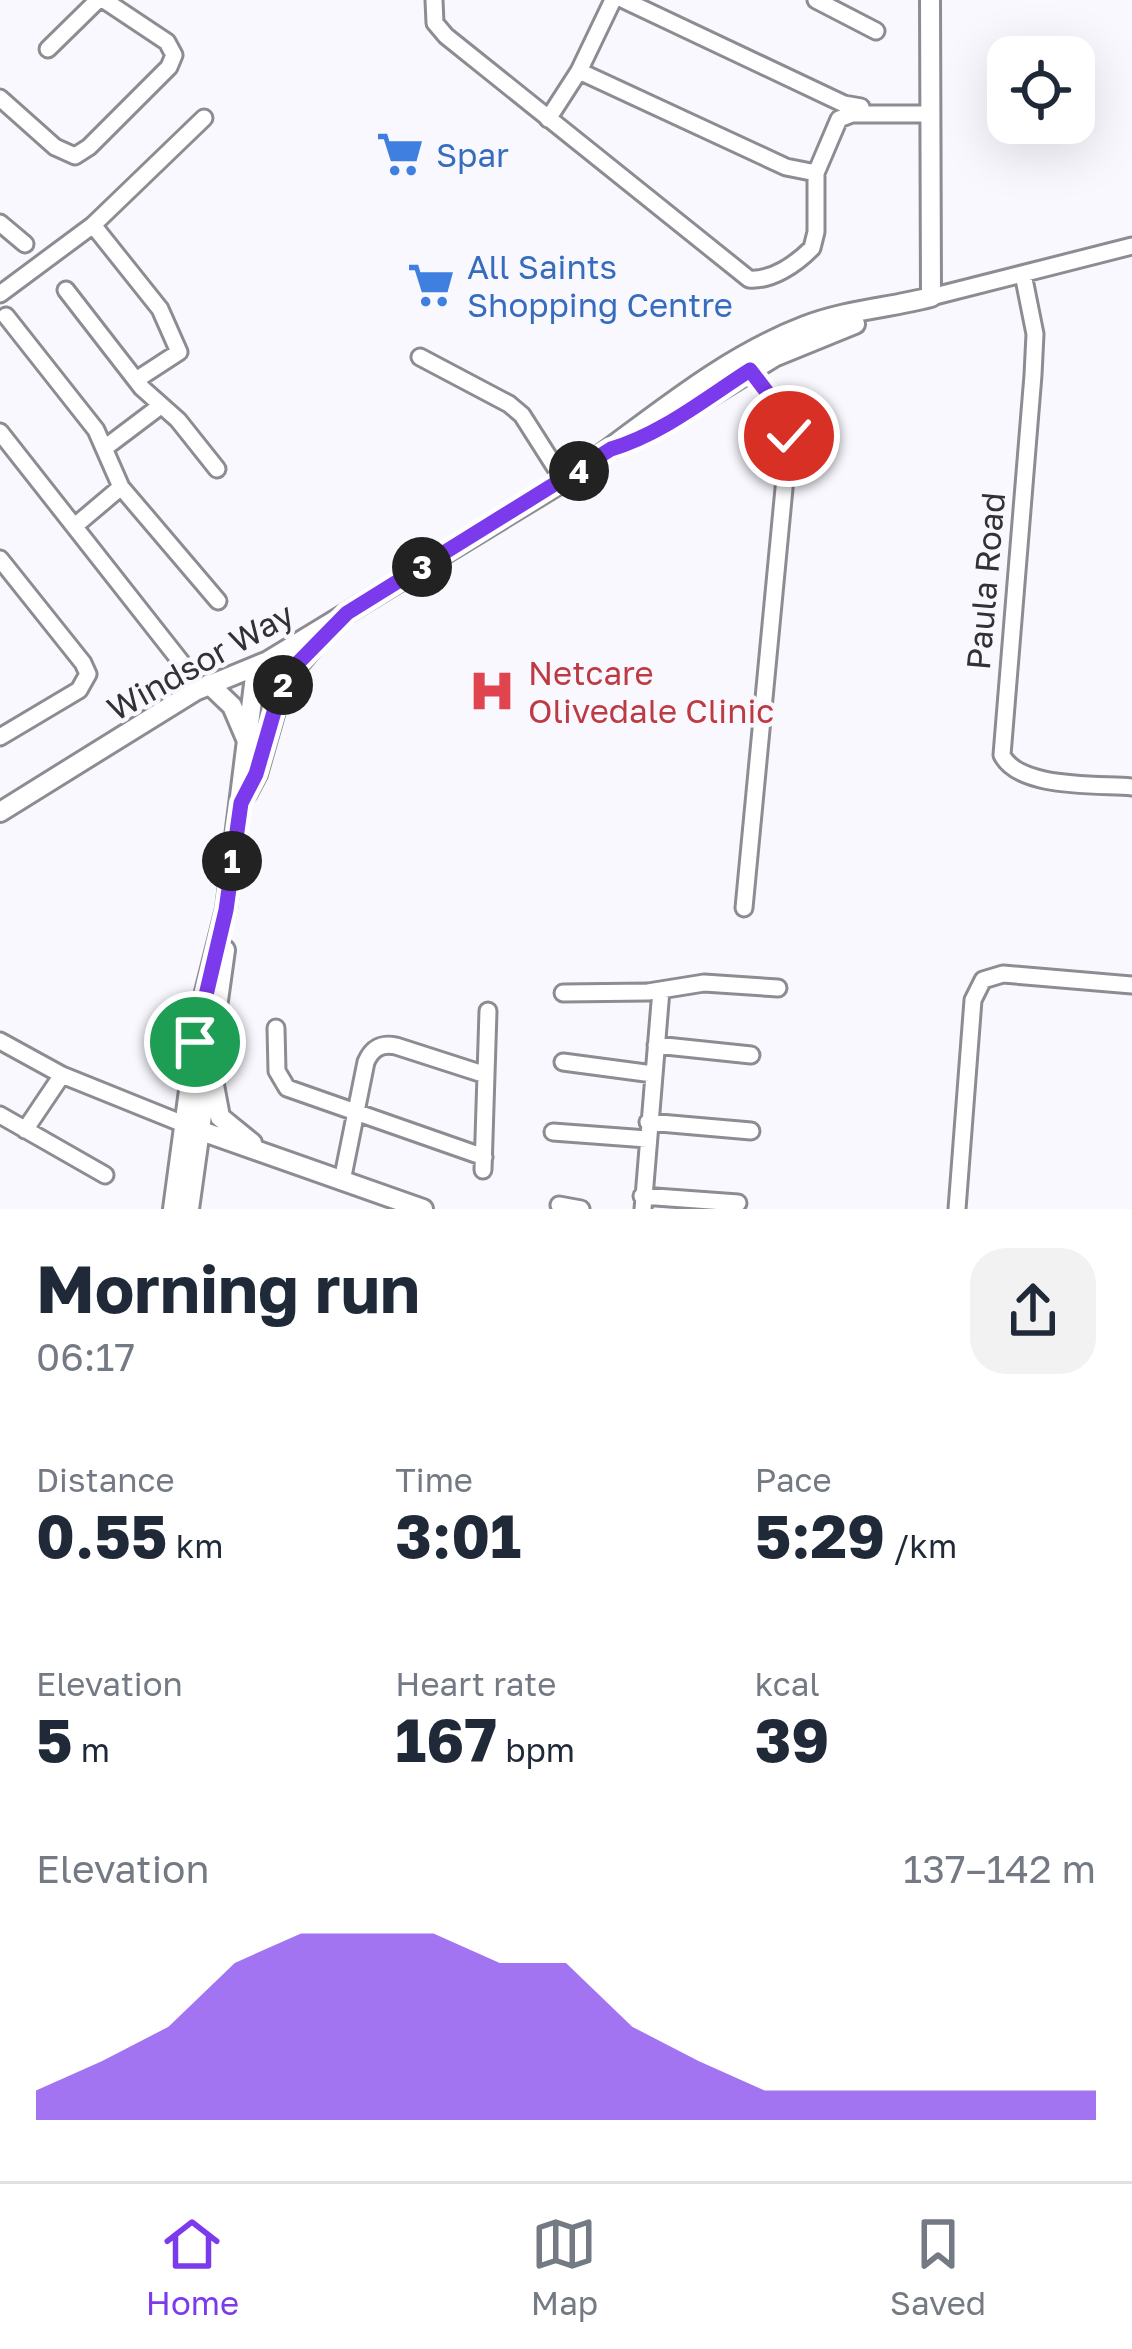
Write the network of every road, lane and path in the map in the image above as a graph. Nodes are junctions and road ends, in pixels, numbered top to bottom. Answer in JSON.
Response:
{"nodes":[{"id":1,"x":101,"y":0,"type":"edge"},
{"id":2,"x":434,"y":0,"type":"edge"},
{"id":3,"x":613,"y":0,"type":"edge"},
{"id":4,"x":624,"y":0,"type":"edge"},
{"id":5,"x":816,"y":0,"type":"edge"},
{"id":6,"x":930,"y":0,"type":"edge"},
{"id":7,"x":876,"y":31,"type":"dead end"},
{"id":8,"x":48,"y":49,"type":"dead end"},
{"id":9,"x":579,"y":71,"type":"junction"},
{"id":10,"x":829,"y":97,"type":"junction"},
{"id":11,"x":0,"y":98,"type":"edge"},
{"id":12,"x":928,"y":110,"type":"junction"},
{"id":13,"x":857,"y":111,"type":"junction"},
{"id":14,"x":204,"y":118,"type":"dead end"},
{"id":15,"x":548,"y":119,"type":"junction"},
{"id":16,"x":839,"y":119,"type":"junction"},
{"id":17,"x":816,"y":173,"type":"junction"},
{"id":18,"x":0,"y":224,"type":"edge"},
{"id":19,"x":93,"y":225,"type":"junction"},
{"id":20,"x":25,"y":244,"type":"dead end"},
{"id":21,"x":1132,"y":246,"type":"edge"},
{"id":22,"x":1023,"y":274,"type":"junction"},
{"id":23,"x":66,"y":290,"type":"dead end"},
{"id":24,"x":0,"y":294,"type":"edge"},
{"id":25,"x":931,"y":297,"type":"junction"},
{"id":26,"x":6,"y":316,"type":"dead end"},
{"id":27,"x":420,"y":357,"type":"dead end"},
{"id":28,"x":745,"y":363,"type":"junction"},
{"id":29,"x":136,"y":380,"type":"junction"},
{"id":30,"x":159,"y":407,"type":"junction"},
{"id":31,"x":0,"y":433,"type":"edge"},
{"id":32,"x":106,"y":447,"type":"junction"},
{"id":33,"x":217,"y":469,"type":"dead end"},
{"id":34,"x":564,"y":481,"type":"junction"},
{"id":35,"x":121,"y":488,"type":"junction"},
{"id":36,"x":76,"y":525,"type":"junction"},
{"id":37,"x":0,"y":559,"type":"edge"},
{"id":38,"x":218,"y":601,"type":"dead end"},
{"id":39,"x":347,"y":613,"type":"junction"},
{"id":40,"x":256,"y":668,"type":"junction"},
{"id":41,"x":202,"y":687,"type":"junction"},
{"id":42,"x":0,"y":737,"type":"edge"},
{"id":43,"x":248,"y":746,"type":"junction"},
{"id":44,"x":1132,"y":787,"type":"edge"},
{"id":45,"x":241,"y":803,"type":"junction"},
{"id":46,"x":0,"y":812,"type":"edge"},
{"id":47,"x":744,"y":908,"type":"dead end"},
{"id":48,"x":226,"y":910,"type":"junction"},
{"id":49,"x":1132,"y":985,"type":"edge"},
{"id":50,"x":778,"y":988,"type":"dead end"},
{"id":51,"x":661,"y":990,"type":"junction"},
{"id":52,"x":562,"y":993,"type":"dead end"},
{"id":53,"x":488,"y":1011,"type":"dead end"},
{"id":54,"x":276,"y":1028,"type":"dead end"},
{"id":55,"x":0,"y":1041,"type":"edge"},
{"id":56,"x":212,"y":1044,"type":"junction"},
{"id":57,"x":656,"y":1045,"type":"junction"},
{"id":58,"x":752,"y":1055,"type":"dead end"},
{"id":59,"x":563,"y":1062,"type":"dead end"},
{"id":60,"x":653,"y":1074,"type":"junction"},
{"id":61,"x":62,"y":1075,"type":"junction"},
{"id":62,"x":486,"y":1075,"type":"junction"},
{"id":63,"x":358,"y":1113,"type":"junction"},
{"id":64,"x":9,"y":1125,"type":"edge"},
{"id":65,"x":193,"y":1128,"type":"junction"},
{"id":66,"x":648,"y":1131,"type":"junction"},
{"id":67,"x":751,"y":1131,"type":"dead end"},
{"id":68,"x":553,"y":1132,"type":"dead end"},
{"id":69,"x":245,"y":1147,"type":"junction"},
{"id":70,"x":272,"y":1156,"type":"junction"},
{"id":71,"x":105,"y":1175,"type":"dead end"},
{"id":72,"x":342,"y":1181,"type":"junction"},
{"id":73,"x":642,"y":1202,"type":"edge"},
{"id":74,"x":738,"y":1203,"type":"dead end"},
{"id":75,"x":559,"y":1205,"type":"dead end"},
{"id":76,"x":711,"y":1205,"type":"edge"},
{"id":77,"x":185,"y":1206,"type":"edge"},
{"id":78,"x":423,"y":1209,"type":"edge"},
{"id":79,"x":581,"y":1209,"type":"edge"},
{"id":80,"x":957,"y":1209,"type":"edge"}],
"edges":[{"from":1,"to":8,"type":"street"},
{"from":1,"to":11,"type":"street"},
{"from":2,"to":15,"type":"street"},
{"from":3,"to":9,"type":"street"},
{"from":4,"to":10,"type":"street"},
{"from":5,"to":7,"type":"street"},
{"from":6,"to":12,"type":"street"},
{"from":9,"to":15,"type":"street"},
{"from":9,"to":17,"type":"street"},
{"from":10,"to":13,"type":"street"},
{"from":10,"to":16,"type":"street"},
{"from":12,"to":13,"type":"street"},
{"from":12,"to":25,"type":"street"},
{"from":13,"to":16,"type":"street"},
{"from":14,"to":19,"type":"street"},
{"from":15,"to":17,"type":"street"},
{"from":16,"to":17,"type":"street"},
{"from":18,"to":20,"type":"street"},
{"from":19,"to":24,"type":"street"},
{"from":19,"to":29,"type":"street"},
{"from":21,"to":22,"type":"street"},
{"from":22,"to":25,"type":"street"},
{"from":22,"to":44,"type":"street","name":"Paula Road"},
{"from":23,"to":29,"type":"street"},
{"from":25,"to":28,"type":"street","name":"Windsor Way"},
{"from":26,"to":32,"type":"street"},
{"from":27,"to":34,"type":"street"},
{"from":28,"to":34,"type":"street","name":"Windsor Way"},
{"from":28,"to":47,"type":"street"},
{"from":29,"to":30,"type":"street"},
{"from":30,"to":32,"type":"street"},
{"from":30,"to":33,"type":"street"},
{"from":31,"to":36,"type":"street"},
{"from":32,"to":35,"type":"street"},
{"from":34,"to":39,"type":"street","name":"Windsor Way"},
{"from":35,"to":36,"type":"street"},
{"from":35,"to":38,"type":"street"},
{"from":36,"to":41,"type":"street"},
{"from":37,"to":42,"type":"street"},
{"from":39,"to":40,"type":"street","name":"Windsor Way"},
{"from":39,"to":45,"type":"street"},
{"from":40,"to":41,"type":"street","name":"Windsor Way"},
{"from":40,"to":43,"type":"street"},
{"from":41,"to":43,"type":"street"},
{"from":41,"to":46,"type":"street","name":"Windsor Way"},
{"from":43,"to":45,"type":"street"},
{"from":45,"to":48,"type":"street"},
{"from":48,"to":56,"type":"street"},
{"from":48,"to":65,"type":"street"},
{"from":49,"to":80,"type":"street"},
{"from":50,"to":51,"type":"street"},
{"from":51,"to":52,"type":"street"},
{"from":51,"to":57,"type":"street"},
{"from":53,"to":62,"type":"street"},
{"from":54,"to":63,"type":"street"},
{"from":55,"to":61,"type":"street"},
{"from":56,"to":65,"type":"street"},
{"from":56,"to":70,"type":"street"},
{"from":57,"to":58,"type":"street"},
{"from":57,"to":60,"type":"street"},
{"from":59,"to":60,"type":"street"},
{"from":60,"to":66,"type":"street"},
{"from":61,"to":64,"type":"street"},
{"from":61,"to":65,"type":"street"},
{"from":62,"to":63,"type":"street"},
{"from":62,"to":63,"type":"street"},
{"from":63,"to":72,"type":"street"},
{"from":64,"to":71,"type":"street"},
{"from":65,"to":69,"type":"street"},
{"from":65,"to":77,"type":"street"},
{"from":66,"to":67,"type":"street"},
{"from":66,"to":68,"type":"street"},
{"from":66,"to":73,"type":"street"},
{"from":69,"to":70,"type":"street"},
{"from":69,"to":77,"type":"street"},
{"from":70,"to":72,"type":"street"},
{"from":72,"to":78,"type":"street"},
{"from":73,"to":76,"type":"street"},
{"from":74,"to":76,"type":"street"},
{"from":75,"to":79,"type":"street"}]}
